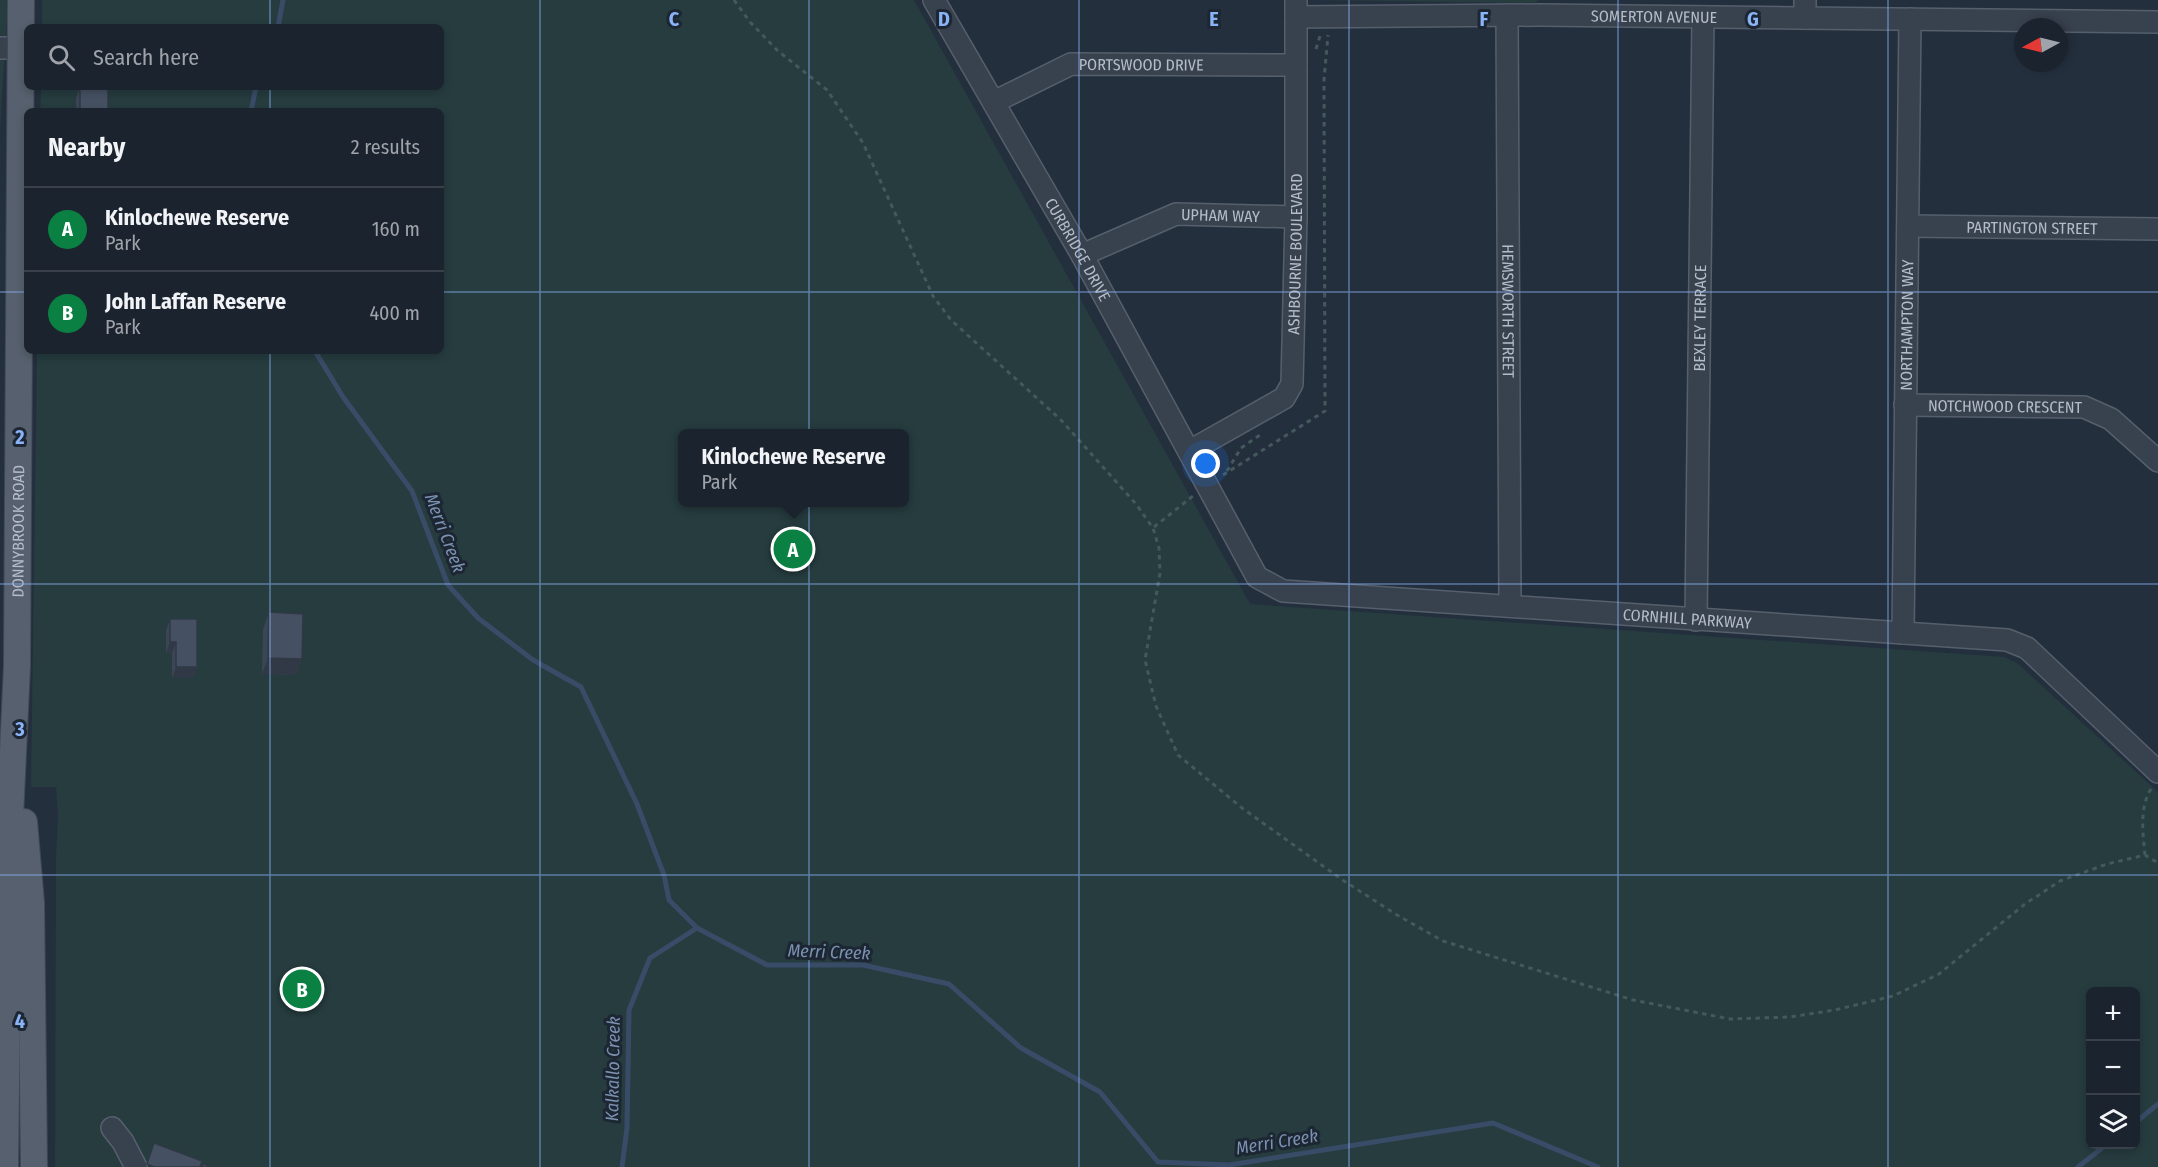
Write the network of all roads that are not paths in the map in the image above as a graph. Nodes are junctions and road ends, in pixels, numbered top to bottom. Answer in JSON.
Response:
{"nodes":[{"id":1,"x":21,"y":0,"type":"edge"},
{"id":2,"x":934,"y":0,"type":"edge"},
{"id":3,"x":1296,"y":8,"type":"edge"},
{"id":4,"x":1559,"y":8,"type":"edge"},
{"id":5,"x":1805,"y":9,"type":"edge"},
{"id":6,"x":1507,"y":15,"type":"junction"},
{"id":7,"x":1703,"y":17,"type":"junction"},
{"id":8,"x":1910,"y":19,"type":"junction"},
{"id":9,"x":2158,"y":22,"type":"edge"},
{"id":10,"x":10,"y":48,"type":"edge"},
{"id":11,"x":1296,"y":65,"type":"junction"},
{"id":12,"x":993,"y":102,"type":"junction"},
{"id":13,"x":1296,"y":217,"type":"junction"},
{"id":14,"x":1908,"y":226,"type":"junction"},
{"id":15,"x":2158,"y":229,"type":"edge"},
{"id":16,"x":1082,"y":255,"type":"junction"},
{"id":17,"x":1905,"y":405,"type":"junction"},
{"id":18,"x":1190,"y":451,"type":"junction"},
{"id":19,"x":2158,"y":461,"type":"edge"},
{"id":20,"x":1212,"y":494,"type":"joint"},
{"id":21,"x":1510,"y":606,"type":"junction"},
{"id":22,"x":1696,"y":620,"type":"junction"},
{"id":23,"x":1903,"y":633,"type":"junction"},
{"id":24,"x":17,"y":666,"type":"junction"},
{"id":25,"x":2155,"y":780,"type":"edge"},
{"id":26,"x":112,"y":1128,"type":"dead end"},
{"id":27,"x":8,"y":1164,"type":"edge"},
{"id":28,"x":34,"y":1167,"type":"edge"},
{"id":29,"x":136,"y":1167,"type":"edge"}],
"edges":[{"from":1,"to":10,"type":"main road","name":"DONNYBROOK ROAD"},
{"from":2,"to":12,"type":"street","name":"CURBRIDGE DRIVE"},
{"from":3,"to":6,"type":"street","name":"SOMERTON AVENUE"},
{"from":3,"to":11,"type":"street","name":"ASHBOURNE BOULEVARD"},
{"from":4,"to":6,"type":"street","name":"SOMERTON AVENUE"},
{"from":4,"to":7,"type":"street","name":"SOMERTON AVENUE"},
{"from":5,"to":7,"type":"street","name":"SOMERTON AVENUE"},
{"from":5,"to":8,"type":"street","name":"SOMERTON AVENUE"},
{"from":6,"to":21,"type":"street","name":"HEMSWORTH STREET"},
{"from":7,"to":22,"type":"street","name":"BEXLEY TERRACE"},
{"from":8,"to":9,"type":"street","name":"SOMERTON AVENUE"},
{"from":8,"to":14,"type":"street","name":"NORTHAMPTON WAY"},
{"from":10,"to":24,"type":"main road","name":"DONNYBROOK ROAD"},
{"from":11,"to":12,"type":"street","name":"PORTSWOOD DRIVE"},
{"from":11,"to":13,"type":"street","name":"ASHBOURNE BOULEVARD"},
{"from":12,"to":16,"type":"street","name":"CURBRIDGE DRIVE"},
{"from":13,"to":16,"type":"street","name":"UPHAM WAY"},
{"from":13,"to":18,"type":"street","name":"ASHBOURNE BOULEVARD"},
{"from":14,"to":15,"type":"street","name":"PARTINGTON STREET"},
{"from":14,"to":17,"type":"street","name":"NORTHAMPTON WAY"},
{"from":16,"to":18,"type":"street","name":"CURBRIDGE DRIVE"},
{"from":17,"to":19,"type":"street","name":"NOTCHWOOD CRESCENT"},
{"from":17,"to":23,"type":"street","name":"NORTHAMPTON WAY"},
{"from":18,"to":20,"type":"street","name":"CURBRIDGE DRIVE"},
{"from":20,"to":21,"type":"street","name":"CORNHILL PARKWAY"},
{"from":21,"to":22,"type":"street","name":"CORNHILL PARKWAY"},
{"from":22,"to":23,"type":"street","name":"CORNHILL PARKWAY"},
{"from":23,"to":25,"type":"street","name":"CORNHILL PARKWAY"},
{"from":24,"to":27,"type":"main road","name":"DONNYBROOK ROAD"},
{"from":24,"to":28,"type":"main road","name":"DONNYBROOK ROAD"},
{"from":26,"to":29,"type":"street"}]}
